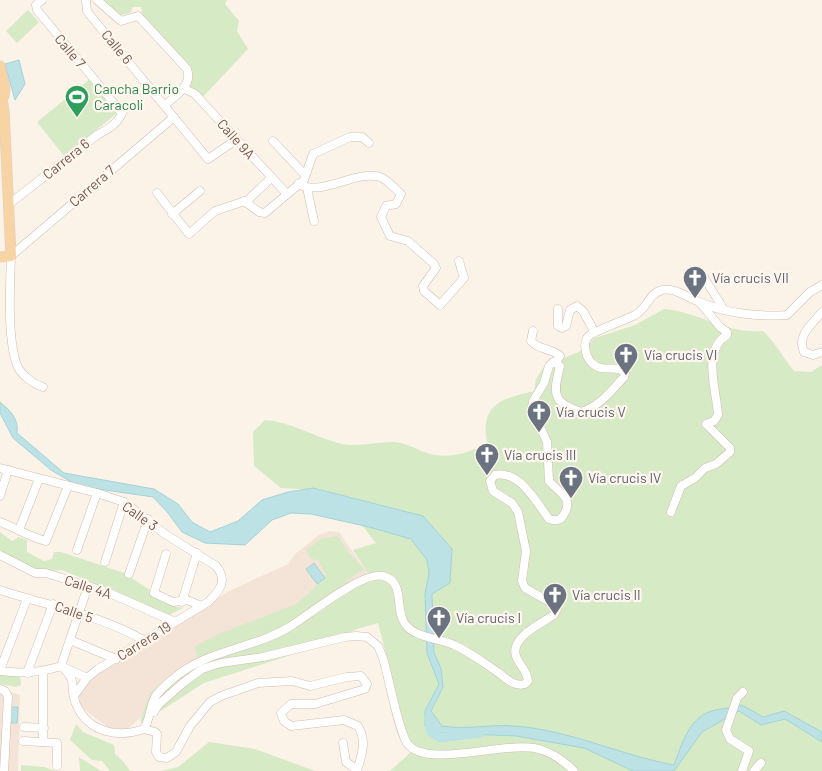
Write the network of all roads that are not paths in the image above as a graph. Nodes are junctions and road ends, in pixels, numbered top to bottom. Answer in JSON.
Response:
{"nodes":[{"id":1,"x":42,"y":0,"type":"edge"},
{"id":2,"x":86,"y":0,"type":"edge"},
{"id":3,"x":97,"y":0,"type":"edge"},
{"id":4,"x":0,"y":66,"type":"edge"},
{"id":5,"x":183,"y":88,"type":"junction"},
{"id":6,"x":0,"y":89,"type":"edge"},
{"id":7,"x":3,"y":104,"type":"junction"},
{"id":8,"x":165,"y":105,"type":"junction"},
{"id":9,"x":122,"y":113,"type":"joint"},
{"id":10,"x":174,"y":116,"type":"junction"},
{"id":11,"x":236,"y":140,"type":"junction"},
{"id":12,"x":273,"y":140,"type":"dead end"},
{"id":13,"x":369,"y":143,"type":"dead end"},
{"id":14,"x":305,"y":175,"type":"junction"},
{"id":15,"x":272,"y":177,"type":"junction"},
{"id":16,"x":298,"y":184,"type":"junction"},
{"id":17,"x":307,"y":188,"type":"junction"},
{"id":18,"x":200,"y":191,"type":"dead end"},
{"id":19,"x":157,"y":193,"type":"dead end"},
{"id":20,"x":287,"y":194,"type":"junction"},
{"id":21,"x":244,"y":201,"type":"junction"},
{"id":22,"x":8,"y":205,"type":"junction"},
{"id":23,"x":172,"y":214,"type":"junction"},
{"id":24,"x":314,"y":221,"type":"dead end"},
{"id":25,"x":5,"y":256,"type":"edge"},
{"id":26,"x":459,"y":261,"type":"dead end"},
{"id":27,"x":705,"y":279,"type":"dead end"},
{"id":28,"x":822,"y":285,"type":"edge"},
{"id":29,"x":700,"y":303,"type":"junction"},
{"id":30,"x":558,"y":309,"type":"dead end"},
{"id":31,"x":724,"y":310,"type":"junction"},
{"id":32,"x":822,"y":312,"type":"edge"},
{"id":33,"x":532,"y":331,"type":"dead end"},
{"id":34,"x":594,"y":331,"type":"junction"},
{"id":35,"x":822,"y":352,"type":"edge"},
{"id":36,"x":556,"y":362,"type":"junction"},
{"id":37,"x":43,"y":387,"type":"dead end"},
{"id":38,"x":0,"y":468,"type":"edge"},
{"id":39,"x":8,"y":470,"type":"junction"},
{"id":40,"x":39,"y":479,"type":"junction"},
{"id":41,"x":68,"y":486,"type":"junction"},
{"id":42,"x":97,"y":493,"type":"junction"},
{"id":43,"x":0,"y":496,"type":"edge"},
{"id":44,"x":124,"y":502,"type":"junction"},
{"id":45,"x":671,"y":512,"type":"dead end"},
{"id":46,"x":148,"y":519,"type":"junction"},
{"id":47,"x":0,"y":522,"type":"edge"},
{"id":48,"x":19,"y":530,"type":"junction"},
{"id":49,"x":77,"y":550,"type":"dead end"},
{"id":50,"x":197,"y":553,"type":"junction"},
{"id":51,"x":166,"y":554,"type":"dead end"},
{"id":52,"x":0,"y":555,"type":"edge"},
{"id":53,"x":105,"y":562,"type":"dead end"},
{"id":54,"x":129,"y":574,"type":"dead end"},
{"id":55,"x":88,"y":586,"type":"junction"},
{"id":56,"x":0,"y":590,"type":"edge"},
{"id":57,"x":219,"y":591,"type":"joint"},
{"id":58,"x":27,"y":599,"type":"junction"},
{"id":59,"x":182,"y":602,"type":"junction"},
{"id":60,"x":53,"y":604,"type":"junction"},
{"id":61,"x":201,"y":606,"type":"junction"},
{"id":62,"x":78,"y":614,"type":"junction"},
{"id":63,"x":175,"y":622,"type":"junction"},
{"id":64,"x":70,"y":640,"type":"junction"},
{"id":65,"x":145,"y":641,"type":"junction"},
{"id":66,"x":116,"y":659,"type":"junction"},
{"id":67,"x":61,"y":666,"type":"junction"},
{"id":68,"x":0,"y":670,"type":"edge"},
{"id":69,"x":43,"y":672,"type":"junction"},
{"id":70,"x":27,"y":673,"type":"junction"},
{"id":71,"x":87,"y":678,"type":"junction"},
{"id":72,"x":0,"y":689,"type":"edge"},
{"id":73,"x":743,"y":692,"type":"dead end"},
{"id":74,"x":74,"y":696,"type":"junction"},
{"id":75,"x":150,"y":714,"type":"junction"},
{"id":76,"x":24,"y":727,"type":"dead end"},
{"id":77,"x":44,"y":728,"type":"junction"},
{"id":78,"x":144,"y":729,"type":"junction"},
{"id":79,"x":23,"y":741,"type":"dead end"},
{"id":80,"x":43,"y":742,"type":"junction"},
{"id":81,"x":343,"y":743,"type":"dead end"},
{"id":82,"x":761,"y":763,"type":"dead end"},
{"id":83,"x":57,"y":766,"type":"dead end"},
{"id":84,"x":4,"y":771,"type":"edge"},
{"id":85,"x":357,"y":771,"type":"edge"},
{"id":86,"x":574,"y":771,"type":"edge"},
{"id":87,"x":742,"y":771,"type":"edge"},
{"id":88,"x":754,"y":771,"type":"edge"}],
"edges":[{"from":1,"to":9,"type":"street","name":"Calle 7"},
{"from":2,"to":8,"type":"street","name":"Calle 6"},
{"from":3,"to":5,"type":"street"},
{"from":4,"to":7,"type":"main road"},
{"from":5,"to":8,"type":"street"},
{"from":5,"to":11,"type":"street","name":"Calle 9A"},
{"from":6,"to":7,"type":"main road"},
{"from":7,"to":22,"type":"main road"},
{"from":8,"to":10,"type":"street","name":"Calle 6"},
{"from":9,"to":22,"type":"street","name":"Carrera 6"},
{"from":10,"to":11,"type":"street","name":"Calle 6"},
{"from":10,"to":25,"type":"street","name":"Carrera 7"},
{"from":11,"to":15,"type":"street","name":"Calle 9A"},
{"from":12,"to":14,"type":"street"},
{"from":13,"to":14,"type":"street"},
{"from":14,"to":16,"type":"street"},
{"from":15,"to":20,"type":"street","name":"Calle 9A"},
{"from":15,"to":21,"type":"street"},
{"from":16,"to":17,"type":"street"},
{"from":16,"to":20,"type":"street"},
{"from":17,"to":24,"type":"street"},
{"from":17,"to":26,"type":"street"},
{"from":18,"to":23,"type":"street"},
{"from":19,"to":23,"type":"street"},
{"from":20,"to":21,"type":"street"},
{"from":21,"to":23,"type":"street"},
{"from":22,"to":25,"type":"main road"},
{"from":25,"to":37,"type":"street"},
{"from":27,"to":31,"type":"street"},
{"from":28,"to":31,"type":"street"},
{"from":29,"to":31,"type":"street"},
{"from":29,"to":34,"type":"street"},
{"from":29,"to":45,"type":"street"},
{"from":30,"to":34,"type":"street"},
{"from":32,"to":35,"type":"street"},
{"from":33,"to":36,"type":"street"},
{"from":34,"to":36,"type":"street"},
{"from":36,"to":75,"type":"street"},
{"from":38,"to":39,"type":"street","name":"Calle 3"},
{"from":39,"to":40,"type":"street","name":"Calle 3"},
{"from":39,"to":43,"type":"street"},
{"from":40,"to":41,"type":"street","name":"Calle 3"},
{"from":40,"to":48,"type":"street"},
{"from":41,"to":42,"type":"street","name":"Calle 3"},
{"from":41,"to":48,"type":"street"},
{"from":42,"to":44,"type":"street","name":"Calle 3"},
{"from":42,"to":49,"type":"street"},
{"from":44,"to":46,"type":"street","name":"Calle 3"},
{"from":44,"to":53,"type":"street"},
{"from":46,"to":50,"type":"street","name":"Calle 3"},
{"from":46,"to":54,"type":"street"},
{"from":47,"to":48,"type":"street"},
{"from":50,"to":57,"type":"street","name":"Calle 3"},
{"from":50,"to":59,"type":"street"},
{"from":51,"to":59,"type":"street"},
{"from":52,"to":55,"type":"street","name":"Calle 4A"},
{"from":55,"to":62,"type":"street"},
{"from":55,"to":63,"type":"street","name":"Calle 4A"},
{"from":56,"to":58,"type":"street","name":"Calle 5"},
{"from":57,"to":61,"type":"street","name":"Carrera 19"},
{"from":58,"to":60,"type":"street","name":"Calle 5"},
{"from":58,"to":68,"type":"street"},
{"from":59,"to":61,"type":"street"},
{"from":60,"to":62,"type":"street","name":"Calle 5"},
{"from":60,"to":70,"type":"street"},
{"from":61,"to":63,"type":"street","name":"Carrera 19"},
{"from":62,"to":64,"type":"street"},
{"from":62,"to":65,"type":"street","name":"Calle 5"},
{"from":63,"to":65,"type":"street","name":"Carrera 19"},
{"from":64,"to":66,"type":"street"},
{"from":64,"to":67,"type":"street"},
{"from":65,"to":66,"type":"street","name":"Carrera 19"},
{"from":66,"to":71,"type":"street","name":"Carrera 19"},
{"from":67,"to":69,"type":"street"},
{"from":67,"to":71,"type":"street"},
{"from":67,"to":74,"type":"street"},
{"from":68,"to":70,"type":"street"},
{"from":69,"to":70,"type":"street"},
{"from":69,"to":77,"type":"street"},
{"from":71,"to":74,"type":"street","name":"Carrera 19"},
{"from":72,"to":84,"type":"street"},
{"from":73,"to":87,"type":"street"},
{"from":74,"to":78,"type":"street"},
{"from":75,"to":78,"type":"street"},
{"from":75,"to":86,"type":"street"},
{"from":76,"to":77,"type":"street"},
{"from":77,"to":80,"type":"street"},
{"from":78,"to":85,"type":"street"},
{"from":79,"to":80,"type":"street"},
{"from":80,"to":83,"type":"street"},
{"from":81,"to":85,"type":"street"},
{"from":82,"to":88,"type":"street"}]}
